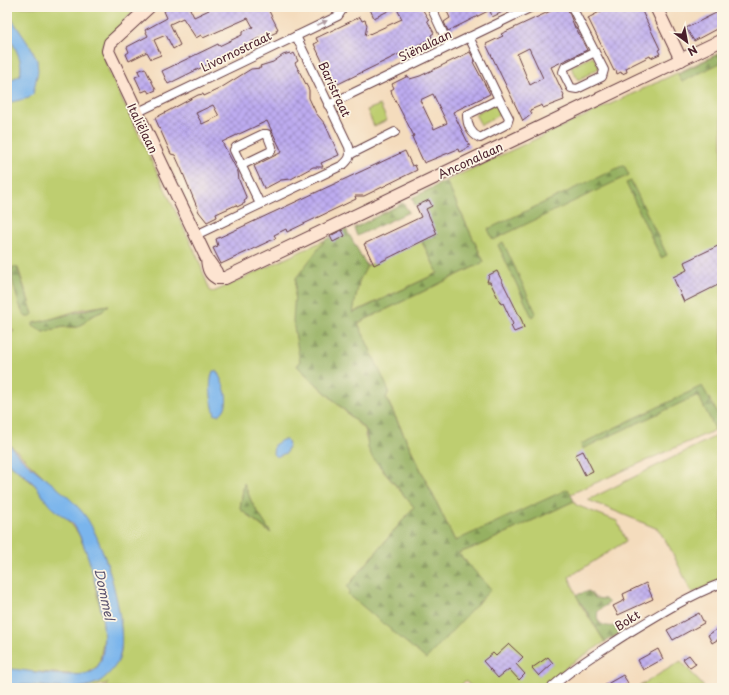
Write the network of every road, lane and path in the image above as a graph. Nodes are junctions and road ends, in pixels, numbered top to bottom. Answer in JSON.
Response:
{"nodes":[{"id":1,"x":149,"y":7,"type":"edge"},
{"id":2,"x":344,"y":7,"type":"edge"},
{"id":3,"x":431,"y":7,"type":"edge"},
{"id":4,"x":532,"y":7,"type":"edge"},
{"id":5,"x":572,"y":7,"type":"edge"},
{"id":6,"x":656,"y":7,"type":"edge"},
{"id":7,"x":520,"y":10,"type":"edge"},
{"id":8,"x":296,"y":36,"type":"junction"},
{"id":9,"x":469,"y":37,"type":"junction"},
{"id":10,"x":722,"y":40,"type":"edge"},
{"id":11,"x":450,"y":46,"type":"junction"},
{"id":12,"x":595,"y":52,"type":"junction"},
{"id":13,"x":681,"y":60,"type":"junction"},
{"id":14,"x":499,"y":99,"type":"junction"},
{"id":15,"x":328,"y":105,"type":"junction"},
{"id":16,"x":136,"y":113,"type":"junction"},
{"id":17,"x":395,"y":132,"type":"dead end"},
{"id":18,"x":351,"y":154,"type":"junction"},
{"id":19,"x":242,"y":165,"type":"junction"},
{"id":20,"x":260,"y":204,"type":"junction"},
{"id":21,"x":196,"y":235,"type":"junction"},
{"id":22,"x":217,"y":278,"type":"joint"},
{"id":23,"x":722,"y":583,"type":"edge"},
{"id":24,"x":551,"y":688,"type":"edge"}],
"edges":[{"from":1,"to":16,"type":"street","name":"Italiëlaan"},
{"from":8,"to":2,"type":"street","name":"Livornostraat","one_way":true},
{"from":3,"to":11,"type":"street"},
{"from":4,"to":7,"type":"street","name":"Siënalaan"},
{"from":5,"to":12,"type":"street"},
{"from":6,"to":13,"type":"street"},
{"from":7,"to":9,"type":"street","name":"Siënalaan"},
{"from":8,"to":15,"type":"street","name":"Baristraat"},
{"from":8,"to":16,"type":"street","name":"Livornostraat"},
{"from":9,"to":11,"type":"street","name":"Siënalaan"},
{"from":9,"to":14,"type":"street"},
{"from":10,"to":13,"type":"street","name":"Anconalaan"},
{"from":11,"to":15,"type":"street","name":"Siënalaan"},
{"from":12,"to":12,"type":"street"},
{"from":13,"to":22,"type":"street","name":"Anconalaan"},
{"from":14,"to":14,"type":"street"},
{"from":15,"to":18,"type":"street","name":"Baristraat"},
{"from":16,"to":21,"type":"street","name":"Italiëlaan"},
{"from":17,"to":18,"type":"street"},
{"from":18,"to":20,"type":"street"},
{"from":19,"to":19,"type":"street"},
{"from":19,"to":20,"type":"street"},
{"from":20,"to":21,"type":"street"},
{"from":21,"to":22,"type":"street","name":"Italiëlaan"},
{"from":23,"to":24,"type":"street","name":"Bokt"}]}
